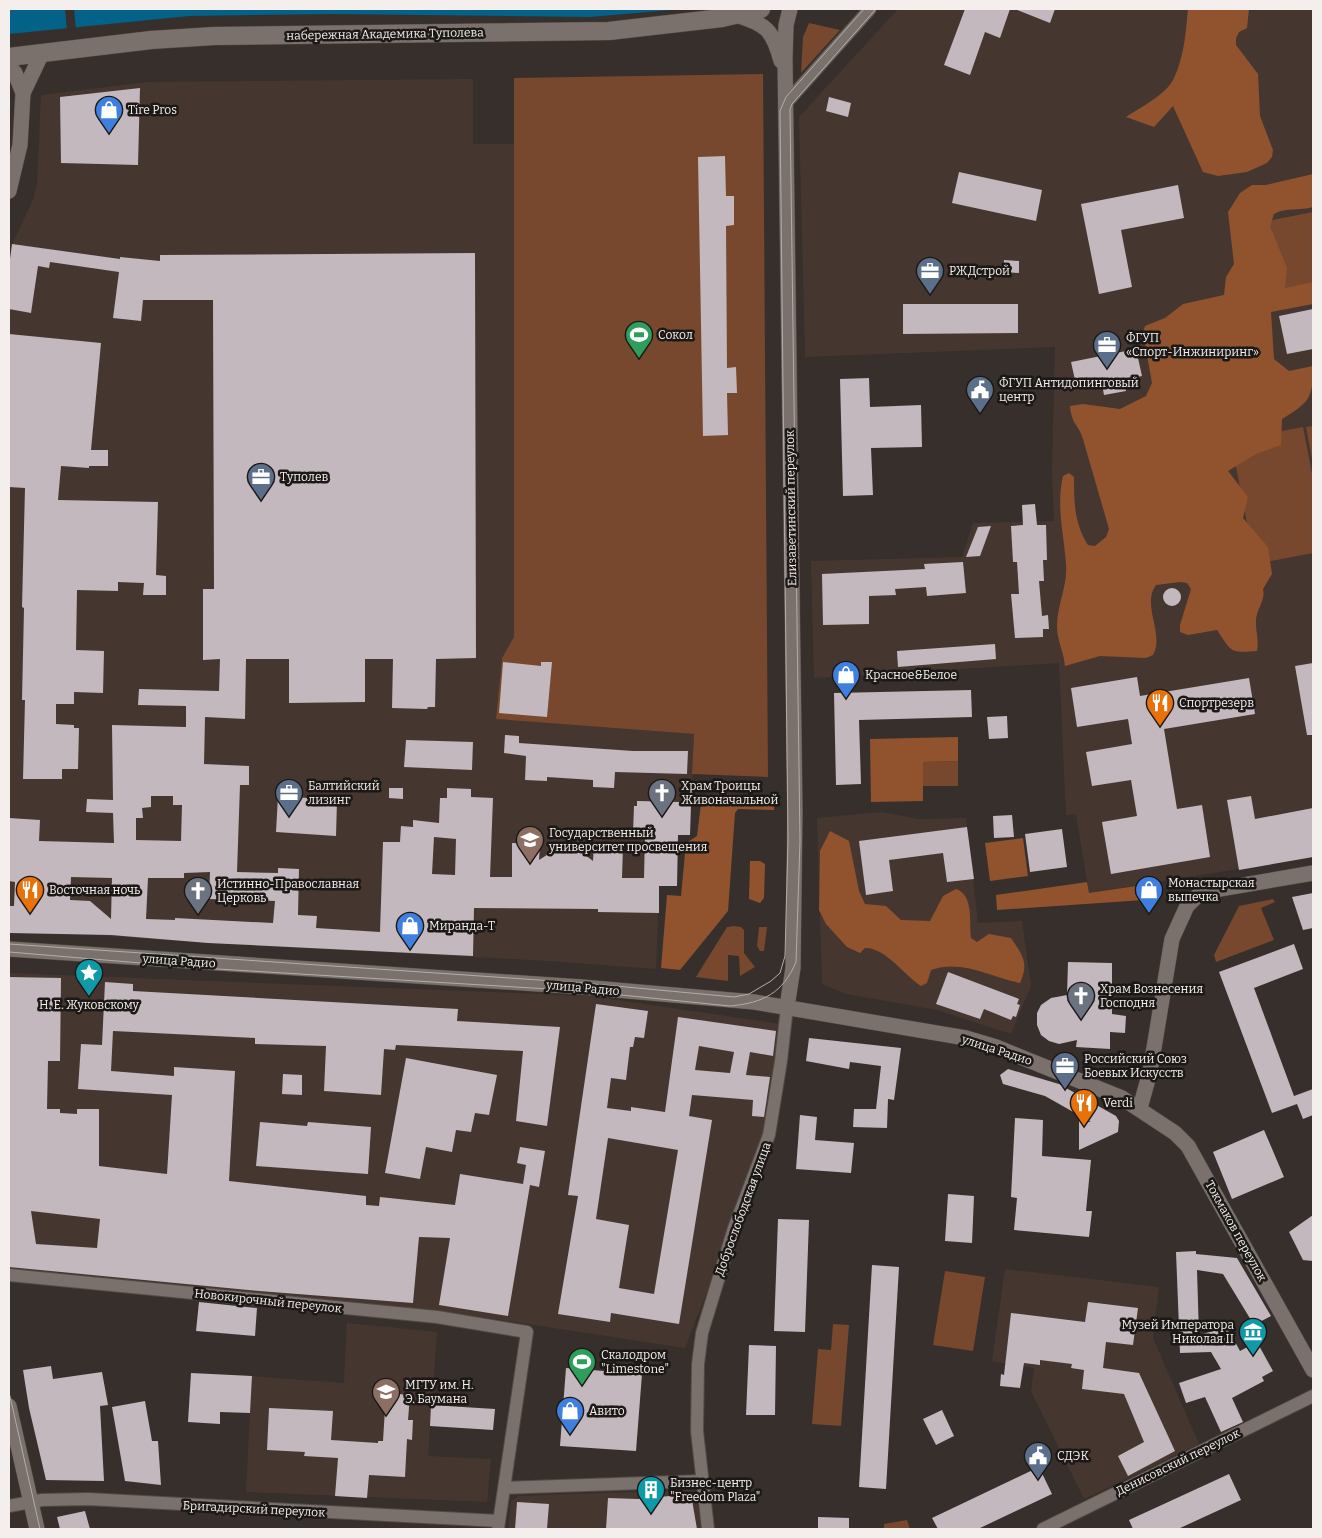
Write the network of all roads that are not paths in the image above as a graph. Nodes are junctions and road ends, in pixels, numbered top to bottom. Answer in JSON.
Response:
{"nodes":[{"id":1,"x":761,"y":9,"type":"edge"},
{"id":2,"x":790,"y":9,"type":"edge"},
{"id":3,"x":870,"y":9,"type":"edge"},
{"id":4,"x":736,"y":15,"type":"junction"},
{"id":5,"x":42,"y":53,"type":"junction"},
{"id":6,"x":9,"y":57,"type":"edge"},
{"id":7,"x":9,"y":66,"type":"edge"},
{"id":8,"x":785,"y":76,"type":"junction"},
{"id":9,"x":23,"y":94,"type":"junction"},
{"id":10,"x":786,"y":102,"type":"junction"},
{"id":11,"x":9,"y":191,"type":"edge"},
{"id":12,"x":1313,"y":873,"type":"edge"},
{"id":13,"x":9,"y":949,"type":"edge"},
{"id":14,"x":786,"y":1007,"type":"junction"},
{"id":15,"x":1140,"y":1108,"type":"junction"},
{"id":16,"x":9,"y":1276,"type":"edge"},
{"id":17,"x":1313,"y":1370,"type":"edge"},
{"id":18,"x":1313,"y":1396,"type":"edge"},
{"id":19,"x":9,"y":1406,"type":"edge"},
{"id":20,"x":701,"y":1481,"type":"junction"},
{"id":21,"x":504,"y":1488,"type":"junction"},
{"id":22,"x":30,"y":1502,"type":"junction"},
{"id":23,"x":9,"y":1506,"type":"edge"},
{"id":24,"x":499,"y":1525,"type":"edge"},
{"id":25,"x":37,"y":1529,"type":"edge"},
{"id":26,"x":708,"y":1529,"type":"edge"},
{"id":27,"x":1043,"y":1529,"type":"edge"}],
"edges":[{"from":1,"to":4,"type":"main road","name":"набережная Академика Туполева"},
{"from":2,"to":8,"type":"street","name":"Елизаветинский переулок"},
{"from":3,"to":10,"type":"street"},
{"from":4,"to":5,"type":"main road","name":"набережная Академика Туполева"},
{"from":4,"to":8,"type":"street"},
{"from":5,"to":6,"type":"main road","name":"набережная Академика Туполева"},
{"from":5,"to":9,"type":"street"},
{"from":7,"to":9,"type":"street"},
{"from":8,"to":10,"type":"street","name":"Елизаветинский переулок"},
{"from":9,"to":11,"type":"street"},
{"from":10,"to":14,"type":"street","name":"Елизаветинский переулок"},
{"from":12,"to":15,"type":"street"},
{"from":13,"to":14,"type":"street","name":"улица Радио"},
{"from":14,"to":15,"type":"street","name":"улица Радио"},
{"from":14,"to":20,"type":"street","name":"Доброслободская улица"},
{"from":15,"to":17,"type":"street","name":"Токмаков переулок"},
{"from":16,"to":21,"type":"street","name":"Новокирочный переулок"},
{"from":18,"to":27,"type":"street","name":"Денисовский переулок"},
{"from":19,"to":22,"type":"street"},
{"from":20,"to":21,"type":"street"},
{"from":20,"to":26,"type":"street","name":"Доброслободская улица"},
{"from":21,"to":24,"type":"street"},
{"from":22,"to":23,"type":"street","name":"Бригадирский переулок"},
{"from":22,"to":24,"type":"street","name":"Бригадирский переулок"},
{"from":22,"to":25,"type":"street"}]}
